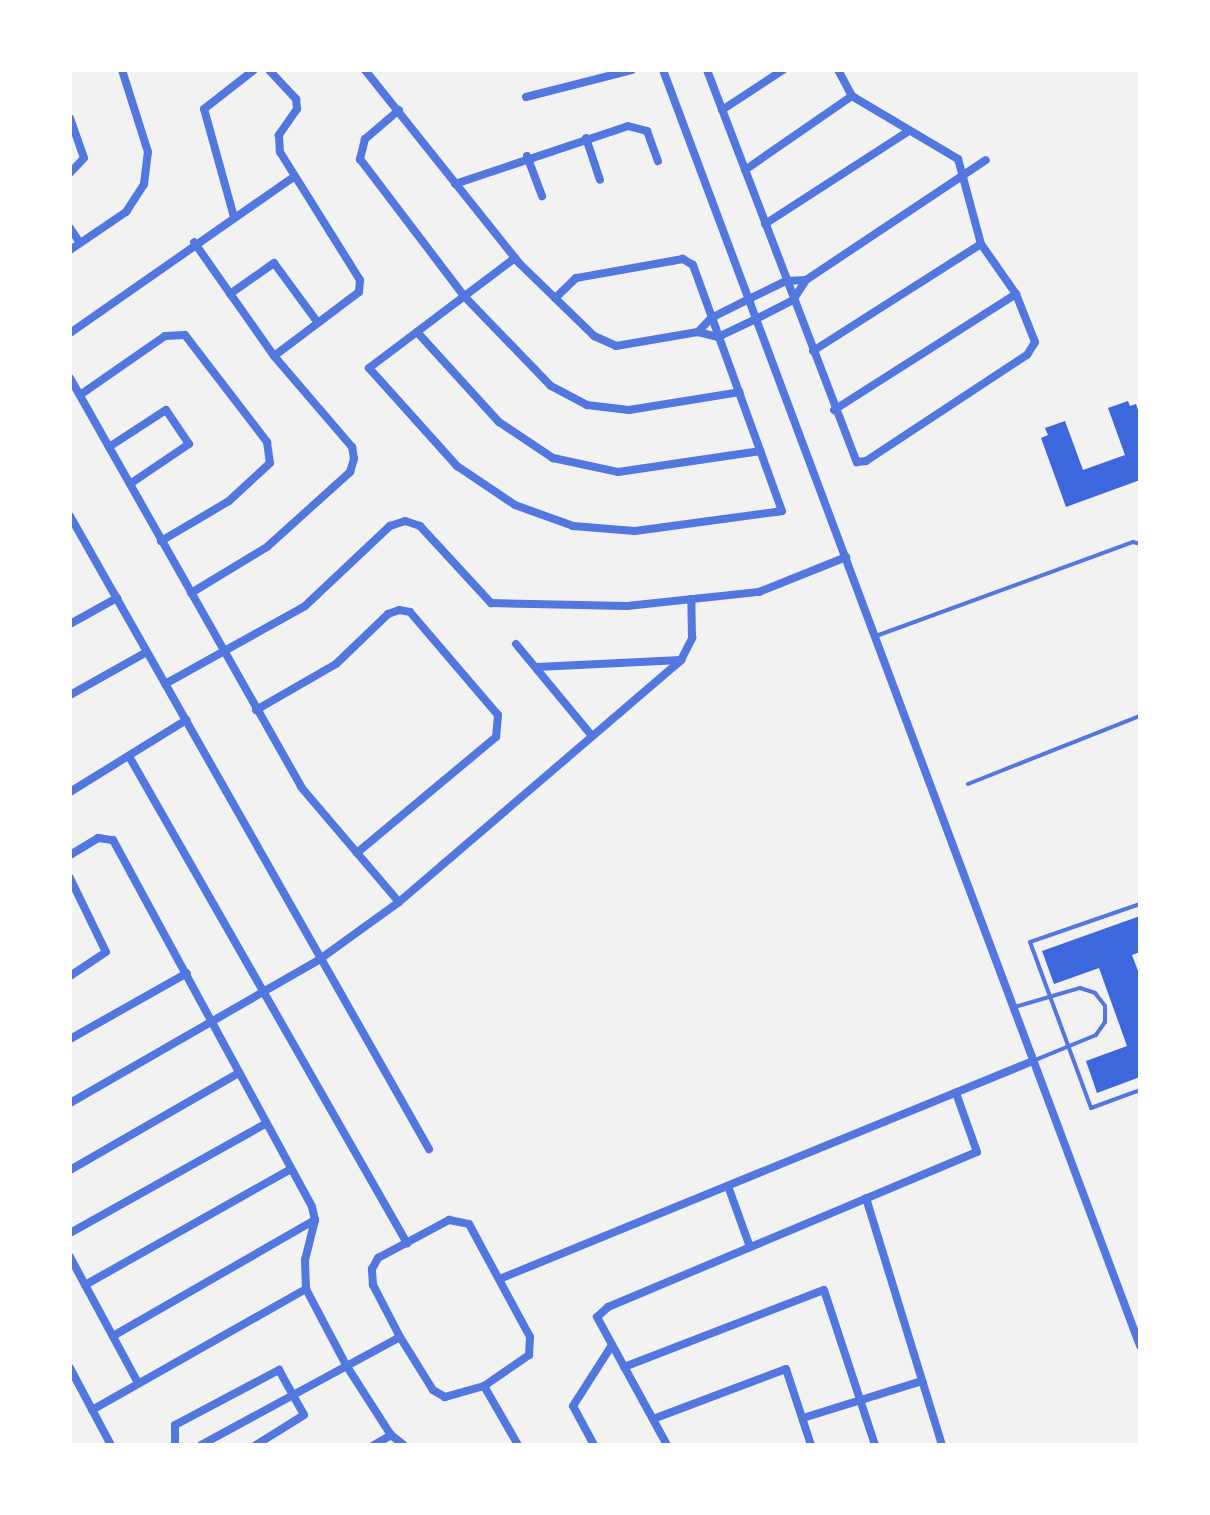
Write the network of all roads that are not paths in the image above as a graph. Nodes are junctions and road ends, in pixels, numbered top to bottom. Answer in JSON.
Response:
{"nodes":[{"id":1,"x":122,"y":70,"type":"edge"},
{"id":2,"x":254,"y":70,"type":"edge"},
{"id":3,"x":269,"y":70,"type":"edge"},
{"id":4,"x":365,"y":70,"type":"edge"},
{"id":5,"x":632,"y":70,"type":"edge"},
{"id":6,"x":663,"y":70,"type":"edge"},
{"id":7,"x":707,"y":70,"type":"edge"},
{"id":8,"x":783,"y":70,"type":"edge"},
{"id":9,"x":838,"y":70,"type":"edge"},
{"id":10,"x":852,"y":96,"type":"junction"},
{"id":11,"x":526,"y":97,"type":"dead end"},
{"id":12,"x":399,"y":110,"type":"junction"},
{"id":13,"x":722,"y":110,"type":"junction"},
{"id":14,"x":70,"y":118,"type":"edge"},
{"id":15,"x":909,"y":131,"type":"junction"},
{"id":16,"x":586,"y":138,"type":"junction"},
{"id":17,"x":527,"y":156,"type":"junction"},
{"id":18,"x":986,"y":160,"type":"dead end"},
{"id":19,"x":658,"y":161,"type":"dead end"},
{"id":20,"x":745,"y":170,"type":"junction"},
{"id":21,"x":70,"y":173,"type":"edge"},
{"id":22,"x":965,"y":174,"type":"junction"},
{"id":23,"x":292,"y":178,"type":"junction"},
{"id":24,"x":600,"y":180,"type":"dead end"},
{"id":25,"x":455,"y":184,"type":"junction"},
{"id":26,"x":542,"y":196,"type":"dead end"},
{"id":27,"x":234,"y":217,"type":"junction"},
{"id":28,"x":765,"y":224,"type":"junction"},
{"id":29,"x":70,"y":228,"type":"edge"},
{"id":30,"x":194,"y":242,"type":"junction"},
{"id":31,"x":80,"y":243,"type":"junction"},
{"id":32,"x":981,"y":244,"type":"junction"},
{"id":33,"x":70,"y":250,"type":"edge"},
{"id":34,"x":515,"y":258,"type":"junction"},
{"id":35,"x":806,"y":280,"type":"junction"},
{"id":36,"x":786,"y":281,"type":"junction"},
{"id":37,"x":230,"y":294,"type":"junction"},
{"id":38,"x":1016,"y":294,"type":"junction"},
{"id":39,"x":464,"y":296,"type":"junction"},
{"id":40,"x":555,"y":298,"type":"junction"},
{"id":41,"x":751,"y":298,"type":"junction"},
{"id":42,"x":793,"y":300,"type":"junction"},
{"id":43,"x":711,"y":318,"type":"junction"},
{"id":44,"x":758,"y":318,"type":"junction"},
{"id":45,"x":318,"y":323,"type":"junction"},
{"id":46,"x":417,"y":332,"type":"junction"},
{"id":47,"x":698,"y":332,"type":"junction"},
{"id":48,"x":70,"y":333,"type":"edge"},
{"id":49,"x":718,"y":337,"type":"junction"},
{"id":50,"x":813,"y":351,"type":"junction"},
{"id":51,"x":274,"y":356,"type":"junction"},
{"id":52,"x":70,"y":378,"type":"edge"},
{"id":53,"x":740,"y":392,"type":"junction"},
{"id":54,"x":80,"y":395,"type":"junction"},
{"id":55,"x":834,"y":410,"type":"junction"},
{"id":56,"x":109,"y":447,"type":"junction"},
{"id":57,"x":760,"y":451,"type":"junction"},
{"id":58,"x":130,"y":484,"type":"junction"},
{"id":59,"x":70,"y":516,"type":"edge"},
{"id":60,"x":161,"y":541,"type":"junction"},
{"id":61,"x":1140,"y":544,"type":"edge"},
{"id":62,"x":846,"y":557,"type":"junction"},
{"id":63,"x":191,"y":593,"type":"junction"},
{"id":64,"x":117,"y":598,"type":"junction"},
{"id":65,"x":691,"y":599,"type":"junction"},
{"id":66,"x":71,"y":621,"type":"edge"},
{"id":67,"x":876,"y":636,"type":"junction"},
{"id":68,"x":516,"y":644,"type":"dead end"},
{"id":69,"x":147,"y":652,"type":"junction"},
{"id":70,"x":224,"y":653,"type":"junction"},
{"id":71,"x":681,"y":660,"type":"junction"},
{"id":72,"x":537,"y":667,"type":"junction"},
{"id":73,"x":165,"y":684,"type":"junction"},
{"id":74,"x":70,"y":695,"type":"edge"},
{"id":75,"x":256,"y":710,"type":"junction"},
{"id":76,"x":1140,"y":716,"type":"edge"},
{"id":77,"x":186,"y":720,"type":"junction"},
{"id":78,"x":592,"y":736,"type":"junction"},
{"id":79,"x":130,"y":758,"type":"junction"},
{"id":80,"x":968,"y":784,"type":"dead end"},
{"id":81,"x":70,"y":792,"type":"edge"},
{"id":82,"x":357,"y":853,"type":"junction"},
{"id":83,"x":70,"y":855,"type":"edge"},
{"id":84,"x":70,"y":878,"type":"edge"},
{"id":85,"x":399,"y":902,"type":"junction"},
{"id":86,"x":1140,"y":904,"type":"edge"},
{"id":87,"x":320,"y":959,"type":"junction"},
{"id":88,"x":187,"y":973,"type":"junction"},
{"id":89,"x":70,"y":976,"type":"edge"},
{"id":90,"x":265,"y":991,"type":"junction"},
{"id":91,"x":1050,"y":996,"type":"junction"},
{"id":92,"x":1014,"y":1007,"type":"junction"},
{"id":93,"x":213,"y":1021,"type":"junction"},
{"id":94,"x":70,"y":1039,"type":"edge"},
{"id":95,"x":1069,"y":1047,"type":"junction"},
{"id":96,"x":1033,"y":1061,"type":"junction"},
{"id":97,"x":237,"y":1074,"type":"junction"},
{"id":98,"x":1140,"y":1090,"type":"edge"},
{"id":99,"x":956,"y":1093,"type":"junction"},
{"id":100,"x":70,"y":1103,"type":"edge"},
{"id":101,"x":265,"y":1124,"type":"junction"},
{"id":102,"x":429,"y":1149,"type":"dead end"},
{"id":103,"x":291,"y":1169,"type":"junction"},
{"id":104,"x":70,"y":1170,"type":"edge"},
{"id":105,"x":728,"y":1186,"type":"junction"},
{"id":106,"x":866,"y":1198,"type":"junction"},
{"id":107,"x":315,"y":1220,"type":"junction"},
{"id":108,"x":70,"y":1233,"type":"edge"},
{"id":109,"x":407,"y":1243,"type":"junction"},
{"id":110,"x":750,"y":1247,"type":"junction"},
{"id":111,"x":70,"y":1257,"type":"edge"},
{"id":112,"x":502,"y":1278,"type":"junction"},
{"id":113,"x":85,"y":1285,"type":"junction"},
{"id":114,"x":306,"y":1289,"type":"junction"},
{"id":115,"x":113,"y":1336,"type":"junction"},
{"id":116,"x":400,"y":1337,"type":"junction"},
{"id":117,"x":612,"y":1345,"type":"junction"},
{"id":118,"x":1140,"y":1346,"type":"edge"},
{"id":119,"x":346,"y":1365,"type":"junction"},
{"id":120,"x":624,"y":1367,"type":"junction"},
{"id":121,"x":70,"y":1368,"type":"edge"},
{"id":122,"x":922,"y":1381,"type":"junction"},
{"id":123,"x":138,"y":1383,"type":"junction"},
{"id":124,"x":484,"y":1386,"type":"junction"},
{"id":125,"x":296,"y":1393,"type":"junction"},
{"id":126,"x":861,"y":1401,"type":"junction"},
{"id":127,"x":92,"y":1410,"type":"junction"},
{"id":128,"x":803,"y":1418,"type":"junction"},
{"id":129,"x":653,"y":1419,"type":"junction"},
{"id":130,"x":391,"y":1435,"type":"junction"},
{"id":131,"x":111,"y":1445,"type":"edge"},
{"id":132,"x":175,"y":1445,"type":"edge"},
{"id":133,"x":201,"y":1445,"type":"edge"},
{"id":134,"x":256,"y":1445,"type":"edge"},
{"id":135,"x":374,"y":1445,"type":"edge"},
{"id":136,"x":404,"y":1445,"type":"edge"},
{"id":137,"x":518,"y":1445,"type":"edge"},
{"id":138,"x":594,"y":1445,"type":"edge"},
{"id":139,"x":667,"y":1445,"type":"edge"},
{"id":140,"x":811,"y":1445,"type":"edge"},
{"id":141,"x":875,"y":1445,"type":"edge"},
{"id":142,"x":942,"y":1445,"type":"edge"}],
"edges":[{"from":1,"to":31,"type":"street"},
{"from":2,"to":27,"type":"street"},
{"from":3,"to":23,"type":"street"},
{"from":4,"to":12,"type":"street"},
{"from":5,"to":11,"type":"street"},
{"from":6,"to":41,"type":"street"},
{"from":7,"to":13,"type":"street"},
{"from":8,"to":13,"type":"street"},
{"from":9,"to":10,"type":"street"},
{"from":10,"to":15,"type":"street"},
{"from":10,"to":20,"type":"street"},
{"from":12,"to":25,"type":"street"},
{"from":12,"to":39,"type":"street"},
{"from":13,"to":20,"type":"street"},
{"from":14,"to":21,"type":"street"},
{"from":15,"to":22,"type":"street"},
{"from":15,"to":28,"type":"street"},
{"from":16,"to":17,"type":"street"},
{"from":16,"to":19,"type":"street"},
{"from":16,"to":24,"type":"street"},
{"from":17,"to":25,"type":"street"},
{"from":17,"to":26,"type":"street"},
{"from":18,"to":22,"type":"street"},
{"from":20,"to":28,"type":"street"},
{"from":22,"to":32,"type":"street"},
{"from":22,"to":35,"type":"street"},
{"from":23,"to":27,"type":"street"},
{"from":23,"to":45,"type":"street"},
{"from":25,"to":34,"type":"street"},
{"from":27,"to":30,"type":"street"},
{"from":28,"to":36,"type":"street"},
{"from":29,"to":31,"type":"street"},
{"from":30,"to":37,"type":"street"},
{"from":30,"to":48,"type":"street"},
{"from":31,"to":33,"type":"street"},
{"from":32,"to":38,"type":"street"},
{"from":32,"to":50,"type":"street"},
{"from":34,"to":39,"type":"street"},
{"from":34,"to":40,"type":"street"},
{"from":35,"to":36,"type":"street"},
{"from":35,"to":42,"type":"street"},
{"from":36,"to":41,"type":"street"},
{"from":36,"to":42,"type":"street"},
{"from":37,"to":45,"type":"street"},
{"from":37,"to":51,"type":"street"},
{"from":38,"to":55,"type":"street"},
{"from":38,"to":55,"type":"street"},
{"from":39,"to":46,"type":"street"},
{"from":39,"to":53,"type":"street"},
{"from":40,"to":43,"type":"street"},
{"from":40,"to":47,"type":"street"},
{"from":41,"to":43,"type":"street"},
{"from":41,"to":44,"type":"street"},
{"from":42,"to":44,"type":"street"},
{"from":42,"to":50,"type":"street"},
{"from":43,"to":47,"type":"street"},
{"from":43,"to":49,"type":"street"},
{"from":44,"to":49,"type":"street"},
{"from":44,"to":62,"type":"street"},
{"from":45,"to":51,"type":"street"},
{"from":46,"to":57,"type":"street"},
{"from":46,"to":57,"type":"street"},
{"from":47,"to":49,"type":"street"},
{"from":49,"to":53,"type":"street"},
{"from":50,"to":55,"type":"street"},
{"from":51,"to":63,"type":"street"},
{"from":52,"to":54,"type":"street"},
{"from":53,"to":57,"type":"street"},
{"from":54,"to":56,"type":"street"},
{"from":54,"to":60,"type":"street"},
{"from":56,"to":58,"type":"street"},
{"from":56,"to":58,"type":"street"},
{"from":58,"to":60,"type":"street"},
{"from":59,"to":64,"type":"street"},
{"from":60,"to":63,"type":"street"},
{"from":61,"to":67,"type":"lane"},
{"from":62,"to":65,"type":"street"},
{"from":62,"to":67,"type":"street"},
{"from":63,"to":70,"type":"street"},
{"from":64,"to":66,"type":"street"},
{"from":64,"to":69,"type":"street"},
{"from":65,"to":70,"type":"street"},
{"from":65,"to":71,"type":"street"},
{"from":67,"to":92,"type":"street"},
{"from":68,"to":72,"type":"street"},
{"from":69,"to":73,"type":"street"},
{"from":69,"to":74,"type":"street"},
{"from":70,"to":73,"type":"street"},
{"from":70,"to":75,"type":"street"},
{"from":71,"to":72,"type":"street"},
{"from":71,"to":78,"type":"street"},
{"from":72,"to":78,"type":"street"},
{"from":73,"to":77,"type":"street"},
{"from":75,"to":82,"type":"street"},
{"from":75,"to":82,"type":"street"},
{"from":76,"to":80,"type":"lane"},
{"from":77,"to":79,"type":"street"},
{"from":77,"to":87,"type":"street"},
{"from":78,"to":85,"type":"street"},
{"from":79,"to":81,"type":"street"},
{"from":79,"to":90,"type":"street"},
{"from":82,"to":85,"type":"street"},
{"from":83,"to":88,"type":"street"},
{"from":84,"to":89,"type":"street"},
{"from":85,"to":87,"type":"street"},
{"from":86,"to":91,"type":"lane"},
{"from":87,"to":90,"type":"street"},
{"from":87,"to":102,"type":"street"},
{"from":88,"to":93,"type":"street"},
{"from":88,"to":94,"type":"street"},
{"from":90,"to":93,"type":"street"},
{"from":90,"to":109,"type":"street"},
{"from":91,"to":92,"type":"lane"},
{"from":91,"to":95,"type":"lane"},
{"from":91,"to":95,"type":"lane"},
{"from":92,"to":96,"type":"street"},
{"from":93,"to":97,"type":"street"},
{"from":93,"to":100,"type":"street"},
{"from":95,"to":96,"type":"lane"},
{"from":95,"to":98,"type":"lane"},
{"from":96,"to":99,"type":"street"},
{"from":96,"to":118,"type":"street"},
{"from":97,"to":101,"type":"street"},
{"from":97,"to":104,"type":"street"},
{"from":99,"to":105,"type":"street"},
{"from":99,"to":106,"type":"street"},
{"from":101,"to":103,"type":"street"},
{"from":101,"to":108,"type":"street"},
{"from":103,"to":107,"type":"street"},
{"from":103,"to":113,"type":"street"},
{"from":105,"to":110,"type":"street"},
{"from":105,"to":112,"type":"street"},
{"from":106,"to":110,"type":"street"},
{"from":106,"to":122,"type":"street"},
{"from":107,"to":114,"type":"street"},
{"from":107,"to":115,"type":"street"},
{"from":109,"to":112,"type":"street"},
{"from":109,"to":116,"type":"street"},
{"from":110,"to":117,"type":"street"},
{"from":111,"to":113,"type":"street"},
{"from":112,"to":124,"type":"street"},
{"from":113,"to":115,"type":"street"},
{"from":114,"to":119,"type":"street"},
{"from":114,"to":123,"type":"street"},
{"from":115,"to":123,"type":"street"},
{"from":116,"to":119,"type":"street"},
{"from":116,"to":124,"type":"street"},
{"from":117,"to":120,"type":"street"},
{"from":117,"to":138,"type":"street"},
{"from":119,"to":125,"type":"street"},
{"from":119,"to":130,"type":"street"},
{"from":120,"to":126,"type":"street"},
{"from":120,"to":129,"type":"street"},
{"from":121,"to":127,"type":"street"},
{"from":122,"to":126,"type":"street"},
{"from":122,"to":142,"type":"street"},
{"from":123,"to":127,"type":"street"},
{"from":124,"to":137,"type":"street"},
{"from":125,"to":132,"type":"street"},
{"from":125,"to":133,"type":"street"},
{"from":125,"to":134,"type":"street"},
{"from":126,"to":128,"type":"street"},
{"from":126,"to":141,"type":"street"},
{"from":127,"to":131,"type":"street"},
{"from":128,"to":129,"type":"street"},
{"from":128,"to":140,"type":"street"},
{"from":129,"to":139,"type":"street"},
{"from":130,"to":135,"type":"street"},
{"from":130,"to":136,"type":"street"}]}
